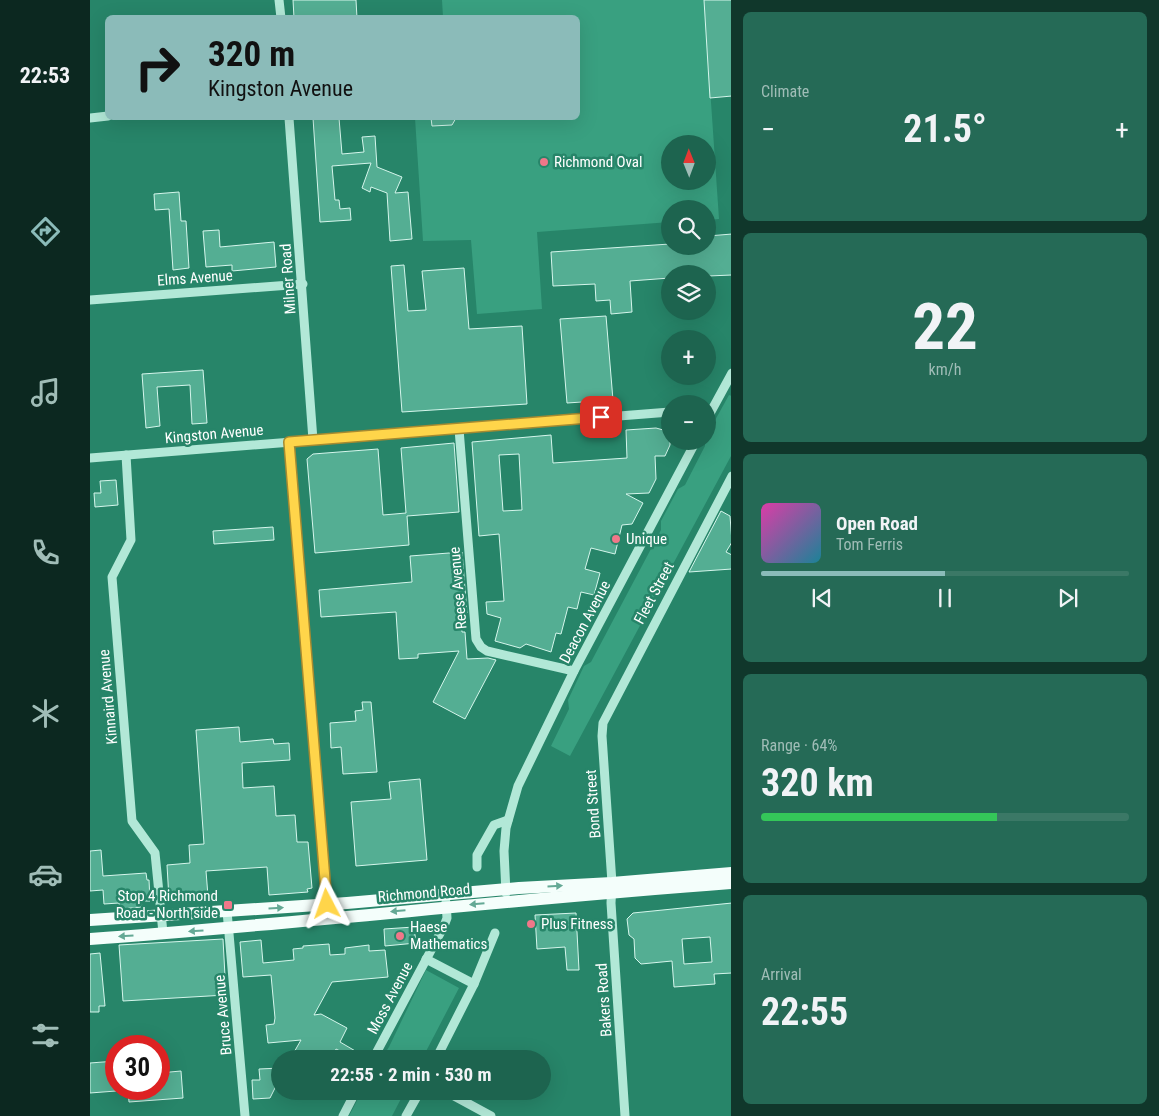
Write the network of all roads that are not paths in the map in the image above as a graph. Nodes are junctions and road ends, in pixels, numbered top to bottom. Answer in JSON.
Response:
{"nodes":[{"id":1,"x":279,"y":0,"type":"edge"},
{"id":2,"x":281,"y":15,"type":"edge"},
{"id":3,"x":105,"y":116,"type":"edge"},
{"id":4,"x":90,"y":118,"type":"edge"},
{"id":5,"x":289,"y":120,"type":"edge"},
{"id":6,"x":303,"y":284,"type":"junction"},
{"id":7,"x":90,"y":300,"type":"edge"},
{"id":8,"x":731,"y":375,"type":"edge"},
{"id":9,"x":716,"y":400,"type":"edge"},
{"id":10,"x":661,"y":413,"type":"edge"},
{"id":11,"x":458,"y":429,"type":"junction"},
{"id":12,"x":313,"y":440,"type":"junction"},
{"id":13,"x":289,"y":442,"type":"junction"},
{"id":14,"x":691,"y":450,"type":"edge"},
{"id":15,"x":126,"y":455,"type":"junction"},
{"id":16,"x":90,"y":458,"type":"edge"},
{"id":17,"x":731,"y":478,"type":"edge"},
{"id":18,"x":574,"y":671,"type":"junction"},
{"id":19,"x":603,"y":723,"type":"joint"},
{"id":20,"x":508,"y":820,"type":"junction"},
{"id":21,"x":477,"y":867,"type":"dead end"},
{"id":22,"x":731,"y":873,"type":"edge"},
{"id":23,"x":731,"y":883,"type":"edge"},
{"id":24,"x":611,"y":887,"type":"junction"},
{"id":25,"x":506,"y":889,"type":"junction"},
{"id":26,"x":446,"y":901,"type":"junction"},
{"id":27,"x":507,"y":902,"type":"junction"},
{"id":28,"x":327,"y":904,"type":"junction"},
{"id":29,"x":227,"y":911,"type":"junction"},
{"id":30,"x":161,"y":914,"type":"junction"},
{"id":31,"x":328,"y":918,"type":"junction"},
{"id":32,"x":90,"y":920,"type":"edge"},
{"id":33,"x":230,"y":928,"type":"junction"},
{"id":34,"x":495,"y":932,"type":"dead end"},
{"id":35,"x":163,"y":933,"type":"junction"},
{"id":36,"x":90,"y":938,"type":"edge"},
{"id":37,"x":426,"y":959,"type":"junction"},
{"id":38,"x":474,"y":984,"type":"junction"},
{"id":39,"x":378,"y":1050,"type":"edge"},
{"id":40,"x":441,"y":1050,"type":"edge"},
{"id":41,"x":351,"y":1100,"type":"edge"},
{"id":42,"x":415,"y":1100,"type":"edge"},
{"id":43,"x":462,"y":1100,"type":"edge"},
{"id":44,"x":245,"y":1116,"type":"edge"},
{"id":45,"x":343,"y":1116,"type":"edge"},
{"id":46,"x":406,"y":1116,"type":"edge"},
{"id":47,"x":492,"y":1116,"type":"edge"},
{"id":48,"x":625,"y":1116,"type":"edge"}],
"edges":[{"from":1,"to":2,"type":"street"},
{"from":3,"to":4,"type":"street"},
{"from":5,"to":6,"type":"street","name":"Milner Road"},
{"from":6,"to":7,"type":"street","name":"Elms Avenue"},
{"from":6,"to":12,"type":"street","name":"Milner Road"},
{"from":8,"to":9,"type":"street"},
{"from":10,"to":11,"type":"street","name":"Kingston Avenue"},
{"from":11,"to":12,"type":"street","name":"Kingston Avenue"},
{"from":11,"to":18,"type":"street","name":"Reese Avenue"},
{"from":12,"to":13,"type":"street","name":"Kingston Avenue"},
{"from":13,"to":15,"type":"street","name":"Kingston Avenue"},
{"from":13,"to":28,"type":"street"},
{"from":14,"to":18,"type":"street","name":"Deacon Avenue"},
{"from":15,"to":16,"type":"street","name":"Kingston Avenue"},
{"from":15,"to":30,"type":"street","name":"Kinnaird Avenue"},
{"from":17,"to":19,"type":"street","name":"Fleet Street"},
{"from":18,"to":20,"type":"street","name":"Deacon Avenue"},
{"from":19,"to":24,"type":"street","name":"Bond Street"},
{"from":20,"to":21,"type":"street"},
{"from":20,"to":25,"type":"street","name":"Deacon Avenue"},
{"from":22,"to":24,"type":"main road","name":"Richmond Road"},
{"from":23,"to":24,"type":"main road","name":"Richmond Road"},
{"from":25,"to":24,"type":"main road","name":"Richmond Road","one_way":true},
{"from":24,"to":27,"type":"main road","name":"Richmond Road"},
{"from":24,"to":48,"type":"street","name":"Bakers Road"},
{"from":25,"to":26,"type":"main road","name":"Richmond Road"},
{"from":25,"to":27,"type":"street","name":"Deacon Avenue"},
{"from":27,"to":26,"type":"main road","name":"Richmond Road","one_way":true},
{"from":26,"to":28,"type":"main road","name":"Richmond Road"},
{"from":26,"to":31,"type":"main road","name":"Richmond Road","one_way":true},
{"from":26,"to":37,"type":"street","name":"Moss Avenue"},
{"from":29,"to":28,"type":"main road","name":"Richmond Road","one_way":true},
{"from":28,"to":31,"type":"street"},
{"from":29,"to":30,"type":"main road","name":"Richmond Road"},
{"from":29,"to":33,"type":"street","name":"Bruce Avenue"},
{"from":30,"to":32,"type":"main road","name":"Richmond Road"},
{"from":30,"to":35,"type":"street","name":"Kinnaird Avenue"},
{"from":31,"to":33,"type":"main road","name":"Richmond Road"},
{"from":33,"to":35,"type":"main road","name":"Richmond Road","one_way":true},
{"from":33,"to":44,"type":"street","name":"Bruce Avenue"},
{"from":34,"to":38,"type":"street"},
{"from":35,"to":36,"type":"main road","name":"Richmond Road","one_way":true},
{"from":37,"to":38,"type":"street"},
{"from":37,"to":39,"type":"street","name":"Moss Avenue"},
{"from":38,"to":40,"type":"street"},
{"from":41,"to":45,"type":"street"},
{"from":42,"to":46,"type":"street"},
{"from":43,"to":47,"type":"street"}]}
